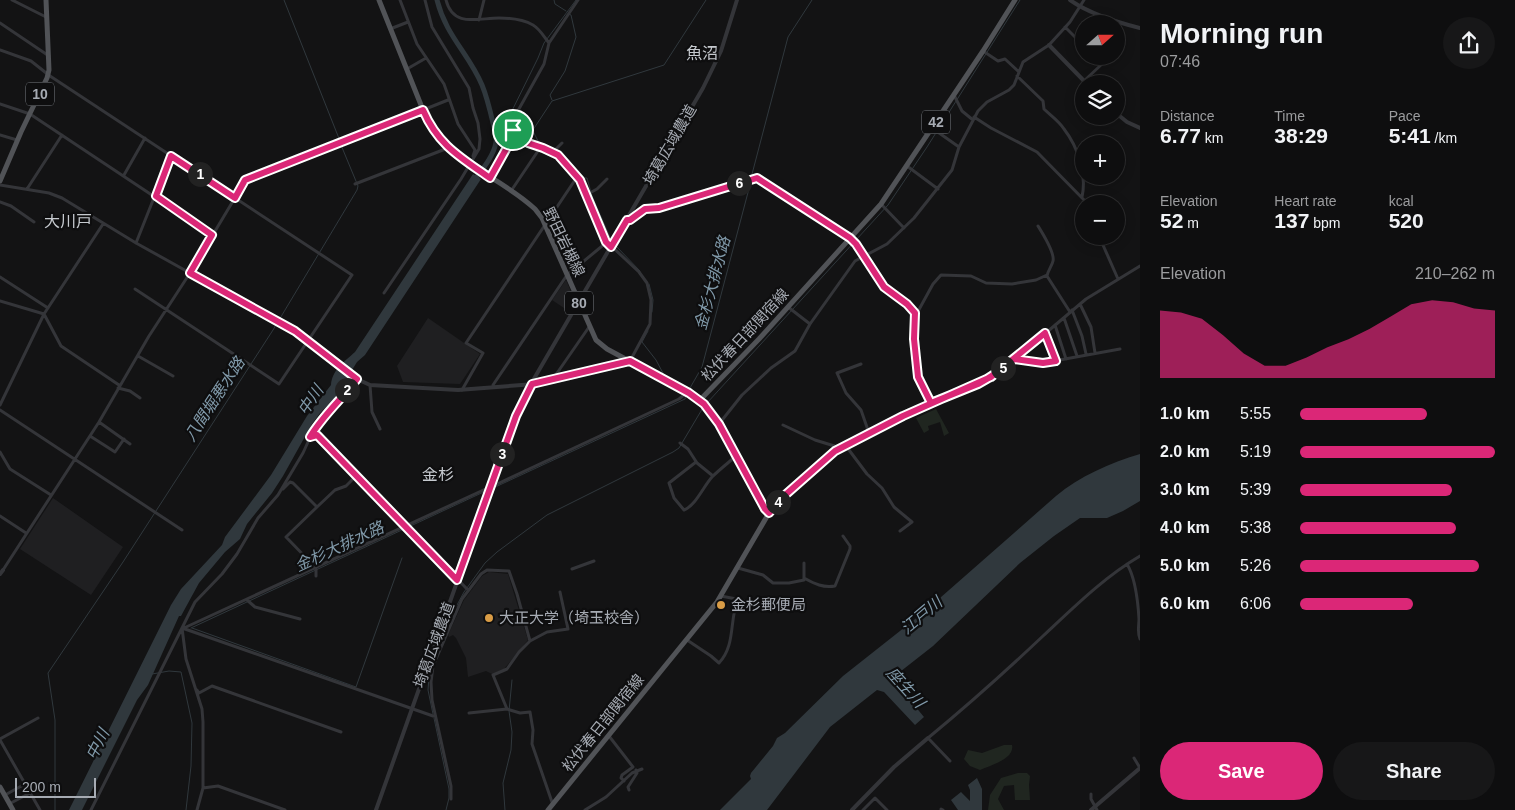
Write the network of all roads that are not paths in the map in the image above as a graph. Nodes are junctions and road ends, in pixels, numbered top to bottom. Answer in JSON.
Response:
{"nodes":[{"id":1,"x":12,"y":0,"type":"edge"},
{"id":2,"x":46,"y":0,"type":"edge"},
{"id":3,"x":379,"y":0,"type":"edge"},
{"id":4,"x":400,"y":0,"type":"edge"},
{"id":5,"x":425,"y":0,"type":"edge"},
{"id":6,"x":446,"y":0,"type":"edge"},
{"id":7,"x":484,"y":0,"type":"edge"},
{"id":8,"x":578,"y":0,"type":"edge"},
{"id":9,"x":736,"y":0,"type":"edge"},
{"id":10,"x":1015,"y":0,"type":"edge"},
{"id":11,"x":1070,"y":0,"type":"edge"},
{"id":12,"x":1084,"y":0,"type":"edge"},
{"id":13,"x":1079,"y":6,"type":"junction"},
{"id":14,"x":47,"y":18,"type":"junction"},
{"id":15,"x":479,"y":20,"type":"junction"},
{"id":16,"x":408,"y":22,"type":"junction"},
{"id":17,"x":0,"y":23,"type":"edge"},
{"id":18,"x":1065,"y":27,"type":"junction"},
{"id":19,"x":1140,"y":28,"type":"edge"},
{"id":20,"x":390,"y":29,"type":"junction"},
{"id":21,"x":1075,"y":37,"type":"edge"},
{"id":22,"x":549,"y":43,"type":"junction"},
{"id":23,"x":1049,"y":45,"type":"junction"},
{"id":24,"x":0,"y":50,"type":"edge"},
{"id":25,"x":983,"y":51,"type":"junction"},
{"id":26,"x":48,"y":56,"type":"junction"},
{"id":27,"x":426,"y":58,"type":"junction"},
{"id":28,"x":1101,"y":65,"type":"edge"},
{"id":29,"x":407,"y":70,"type":"junction"},
{"id":30,"x":1019,"y":72,"type":"junction"},
{"id":31,"x":48,"y":74,"type":"junction"},
{"id":32,"x":1078,"y":75,"type":"edge"},
{"id":33,"x":1092,"y":75,"type":"edge"},
{"id":34,"x":1017,"y":76,"type":"junction"},
{"id":35,"x":954,"y":95,"type":"junction"},
{"id":36,"x":448,"y":100,"type":"junction"},
{"id":37,"x":0,"y":104,"type":"edge"},
{"id":38,"x":423,"y":110,"type":"junction"},
{"id":39,"x":30,"y":114,"type":"junction"},
{"id":40,"x":973,"y":119,"type":"junction"},
{"id":41,"x":1125,"y":120,"type":"edge"},
{"id":42,"x":932,"y":128,"type":"junction"},
{"id":43,"x":1140,"y":128,"type":"edge"},
{"id":44,"x":513,"y":130,"type":"junction"},
{"id":45,"x":0,"y":135,"type":"edge"},
{"id":46,"x":62,"y":135,"type":"junction"},
{"id":47,"x":144,"y":138,"type":"junction"},
{"id":48,"x":17,"y":140,"type":"junction"},
{"id":49,"x":562,"y":143,"type":"dead end"},
{"id":50,"x":959,"y":147,"type":"junction"},
{"id":51,"x":448,"y":148,"type":"junction"},
{"id":52,"x":540,"y":148,"type":"junction"},
{"id":53,"x":553,"y":152,"type":"junction"},
{"id":54,"x":171,"y":156,"type":"junction"},
{"id":55,"x":471,"y":164,"type":"junction"},
{"id":56,"x":907,"y":166,"type":"junction"},
{"id":57,"x":124,"y":175,"type":"junction"},
{"id":58,"x":489,"y":177,"type":"junction"},
{"id":59,"x":577,"y":177,"type":"junction"},
{"id":60,"x":607,"y":179,"type":"dead end"},
{"id":61,"x":0,"y":183,"type":"edge"},
{"id":62,"x":355,"y":184,"type":"dead end"},
{"id":63,"x":27,"y":189,"type":"junction"},
{"id":64,"x":938,"y":190,"type":"junction"},
{"id":65,"x":511,"y":192,"type":"junction"},
{"id":66,"x":586,"y":195,"type":"junction"},
{"id":67,"x":1080,"y":195,"type":"edge"},
{"id":68,"x":1082,"y":195,"type":"edge"},
{"id":69,"x":156,"y":196,"type":"junction"},
{"id":70,"x":235,"y":198,"type":"junction"},
{"id":71,"x":0,"y":202,"type":"edge"},
{"id":72,"x":881,"y":204,"type":"junction"},
{"id":73,"x":627,"y":220,"type":"junction"},
{"id":74,"x":34,"y":222,"type":"dead end"},
{"id":75,"x":103,"y":224,"type":"junction"},
{"id":76,"x":545,"y":225,"type":"junction"},
{"id":77,"x":1038,"y":226,"type":"dead end"},
{"id":78,"x":904,"y":228,"type":"junction"},
{"id":79,"x":212,"y":235,"type":"junction"},
{"id":80,"x":850,"y":238,"type":"junction"},
{"id":81,"x":606,"y":242,"type":"junction"},
{"id":82,"x":136,"y":244,"type":"junction"},
{"id":83,"x":1103,"y":245,"type":"edge"},
{"id":84,"x":611,"y":247,"type":"junction"},
{"id":85,"x":864,"y":257,"type":"junction"},
{"id":86,"x":1140,"y":266,"type":"edge"},
{"id":87,"x":190,"y":273,"type":"junction"},
{"id":88,"x":567,"y":275,"type":"junction"},
{"id":89,"x":1047,"y":275,"type":"junction"},
{"id":90,"x":0,"y":277,"type":"edge"},
{"id":91,"x":1118,"y":279,"type":"junction"},
{"id":92,"x":135,"y":289,"type":"dead end"},
{"id":93,"x":384,"y":294,"type":"dead end"},
{"id":94,"x":0,"y":302,"type":"edge"},
{"id":95,"x":579,"y":303,"type":"junction"},
{"id":96,"x":1080,"y":304,"type":"junction"},
{"id":97,"x":788,"y":307,"type":"junction"},
{"id":98,"x":48,"y":308,"type":"junction"},
{"id":99,"x":166,"y":309,"type":"junction"},
{"id":100,"x":1071,"y":311,"type":"junction"},
{"id":101,"x":915,"y":313,"type":"junction"},
{"id":102,"x":44,"y":314,"type":"junction"},
{"id":103,"x":1064,"y":318,"type":"junction"},
{"id":104,"x":810,"y":324,"type":"junction"},
{"id":105,"x":1055,"y":325,"type":"junction"},
{"id":106,"x":589,"y":327,"type":"junction"},
{"id":107,"x":1045,"y":333,"type":"junction"},
{"id":108,"x":308,"y":340,"type":"junction"},
{"id":109,"x":1120,"y":349,"type":"dead end"},
{"id":110,"x":1095,"y":353,"type":"junction"},
{"id":111,"x":1086,"y":354,"type":"junction"},
{"id":112,"x":138,"y":356,"type":"junction"},
{"id":113,"x":1077,"y":356,"type":"junction"},
{"id":114,"x":1066,"y":358,"type":"junction"},
{"id":115,"x":1014,"y":359,"type":"junction"},
{"id":116,"x":630,"y":361,"type":"junction"},
{"id":117,"x":1056,"y":361,"type":"junction"},
{"id":118,"x":861,"y":364,"type":"dead end"},
{"id":119,"x":173,"y":376,"type":"dead end"},
{"id":120,"x":357,"y":379,"type":"junction"},
{"id":121,"x":554,"y":380,"type":"junction"},
{"id":122,"x":532,"y":384,"type":"junction"},
{"id":123,"x":370,"y":385,"type":"junction"},
{"id":124,"x":119,"y":387,"type":"junction"},
{"id":125,"x":494,"y":388,"type":"junction"},
{"id":126,"x":462,"y":390,"type":"junction"},
{"id":127,"x":684,"y":395,"type":"dead end"},
{"id":128,"x":140,"y":398,"type":"dead end"},
{"id":129,"x":931,"y":403,"type":"junction"},
{"id":130,"x":703,"y":404,"type":"junction"},
{"id":131,"x":0,"y":405,"type":"edge"},
{"id":132,"x":0,"y":410,"type":"edge"},
{"id":133,"x":99,"y":422,"type":"junction"},
{"id":134,"x":719,"y":424,"type":"junction"},
{"id":135,"x":783,"y":425,"type":"dead end"},
{"id":136,"x":380,"y":429,"type":"dead end"},
{"id":137,"x":869,"y":433,"type":"junction"},
{"id":138,"x":90,"y":436,"type":"junction"},
{"id":139,"x":310,"y":437,"type":"junction"},
{"id":140,"x":124,"y":439,"type":"junction"},
{"id":141,"x":130,"y":444,"type":"dead end"},
{"id":142,"x":681,"y":444,"type":"dead end"},
{"id":143,"x":846,"y":446,"type":"junction"},
{"id":144,"x":841,"y":448,"type":"junction"},
{"id":145,"x":0,"y":452,"type":"edge"},
{"id":146,"x":736,"y":456,"type":"junction"},
{"id":147,"x":75,"y":460,"type":"junction"},
{"id":148,"x":696,"y":462,"type":"junction"},
{"id":149,"x":356,"y":476,"type":"junction"},
{"id":150,"x":713,"y":476,"type":"junction"},
{"id":151,"x":491,"y":485,"type":"junction"},
{"id":152,"x":278,"y":494,"type":"junction"},
{"id":153,"x":51,"y":495,"type":"junction"},
{"id":154,"x":317,"y":507,"type":"junction"},
{"id":155,"x":769,"y":513,"type":"junction"},
{"id":156,"x":0,"y":516,"type":"edge"},
{"id":157,"x":405,"y":526,"type":"junction"},
{"id":158,"x":182,"y":530,"type":"dead end"},
{"id":159,"x":900,"y":531,"type":"dead end"},
{"id":160,"x":26,"y":533,"type":"junction"},
{"id":161,"x":843,"y":536,"type":"dead end"},
{"id":162,"x":1140,"y":556,"type":"edge"},
{"id":163,"x":594,"y":561,"type":"dead end"},
{"id":164,"x":804,"y":563,"type":"dead end"},
{"id":165,"x":1127,"y":564,"type":"junction"},
{"id":166,"x":316,"y":568,"type":"junction"},
{"id":167,"x":738,"y":568,"type":"junction"},
{"id":168,"x":572,"y":569,"type":"dead end"},
{"id":169,"x":3,"y":570,"type":"joint"},
{"id":170,"x":0,"y":574,"type":"edge"},
{"id":171,"x":316,"y":576,"type":"dead end"},
{"id":172,"x":804,"y":578,"type":"junction"},
{"id":173,"x":457,"y":580,"type":"junction"},
{"id":174,"x":467,"y":589,"type":"junction"},
{"id":175,"x":560,"y":592,"type":"dead end"},
{"id":176,"x":722,"y":596,"type":"junction"},
{"id":177,"x":738,"y":599,"type":"junction"},
{"id":178,"x":247,"y":600,"type":"junction"},
{"id":179,"x":762,"y":604,"type":"dead end"},
{"id":180,"x":300,"y":619,"type":"dead end"},
{"id":181,"x":183,"y":628,"type":"junction"},
{"id":182,"x":1140,"y":639,"type":"edge"},
{"id":183,"x":687,"y":640,"type":"junction"},
{"id":184,"x":530,"y":641,"type":"junction"},
{"id":185,"x":193,"y":681,"type":"junction"},
{"id":186,"x":412,"y":709,"type":"junction"},
{"id":187,"x":508,"y":709,"type":"junction"},
{"id":188,"x":468,"y":713,"type":"dead end"},
{"id":189,"x":434,"y":716,"type":"junction"},
{"id":190,"x":38,"y":718,"type":"dead end"},
{"id":191,"x":341,"y":732,"type":"dead end"},
{"id":192,"x":609,"y":736,"type":"junction"},
{"id":193,"x":928,"y":738,"type":"junction"},
{"id":194,"x":0,"y":740,"type":"edge"},
{"id":195,"x":1134,"y":758,"type":"dead end"},
{"id":196,"x":950,"y":761,"type":"dead end"},
{"id":197,"x":1140,"y":768,"type":"edge"},
{"id":198,"x":642,"y":769,"type":"dead end"},
{"id":199,"x":636,"y":770,"type":"junction"},
{"id":200,"x":624,"y":781,"type":"junction"},
{"id":201,"x":25,"y":784,"type":"junction"},
{"id":202,"x":0,"y":787,"type":"edge"},
{"id":203,"x":203,"y":788,"type":"junction"},
{"id":204,"x":629,"y":790,"type":"dead end"},
{"id":205,"x":30,"y":792,"type":"junction"},
{"id":206,"x":1091,"y":794,"type":"dead end"},
{"id":207,"x":4,"y":795,"type":"junction"},
{"id":208,"x":450,"y":799,"type":"dead end"},
{"id":209,"x":10,"y":804,"type":"junction"},
{"id":210,"x":553,"y":804,"type":"junction"},
{"id":211,"x":1094,"y":809,"type":"edge"},
{"id":212,"x":13,"y":810,"type":"edge"},
{"id":213,"x":40,"y":810,"type":"edge"},
{"id":214,"x":91,"y":810,"type":"edge"},
{"id":215,"x":197,"y":810,"type":"edge"},
{"id":216,"x":285,"y":810,"type":"edge"},
{"id":217,"x":376,"y":810,"type":"edge"},
{"id":218,"x":548,"y":810,"type":"edge"},
{"id":219,"x":585,"y":810,"type":"edge"},
{"id":220,"x":852,"y":810,"type":"edge"},
{"id":221,"x":863,"y":810,"type":"edge"},
{"id":222,"x":886,"y":810,"type":"edge"}],
"edges":[{"from":1,"to":14,"type":"street"},
{"from":2,"to":14,"type":"main road","number":"10"},
{"from":3,"to":20,"type":"main road","name":"野田岩槻線","number":"80"},
{"from":4,"to":16,"type":"street"},
{"from":5,"to":55,"type":"street"},
{"from":6,"to":15,"type":"street"},
{"from":7,"to":15,"type":"street"},
{"from":8,"to":22,"type":"street"},
{"from":9,"to":73,"type":"street","name":"埼葛広域農道"},
{"from":10,"to":25,"type":"main road","name":"松伏春日部関宿線","number":"42"},
{"from":11,"to":13,"type":"street"},
{"from":12,"to":13,"type":"street"},
{"from":13,"to":18,"type":"street"},
{"from":13,"to":19,"type":"street"},
{"from":14,"to":26,"type":"main road","number":"10"},
{"from":15,"to":22,"type":"street"},
{"from":16,"to":20,"type":"street"},
{"from":16,"to":27,"type":"street"},
{"from":17,"to":26,"type":"street"},
{"from":18,"to":21,"type":"street"},
{"from":18,"to":23,"type":"street"},
{"from":20,"to":29,"type":"main road","name":"野田岩槻線","number":"80"},
{"from":22,"to":44,"type":"street"},
{"from":23,"to":30,"type":"street"},
{"from":23,"to":32,"type":"street"},
{"from":24,"to":31,"type":"street"},
{"from":25,"to":30,"type":"street"},
{"from":25,"to":35,"type":"main road","name":"松伏春日部関宿線","number":"42"},
{"from":26,"to":31,"type":"main road","number":"10"},
{"from":27,"to":29,"type":"street"},
{"from":27,"to":36,"type":"street"},
{"from":28,"to":33,"type":"street"},
{"from":29,"to":38,"type":"main road","name":"野田岩槻線","number":"80"},
{"from":30,"to":34,"type":"street"},
{"from":31,"to":39,"type":"main road","number":"10"},
{"from":31,"to":47,"type":"street"},
{"from":34,"to":40,"type":"street"},
{"from":34,"to":68,"type":"street"},
{"from":35,"to":40,"type":"street"},
{"from":35,"to":42,"type":"main road","name":"松伏春日部関宿線","number":"42"},
{"from":36,"to":38,"type":"street"},
{"from":36,"to":55,"type":"street"},
{"from":37,"to":39,"type":"street"},
{"from":38,"to":51,"type":"main road","name":"野田岩槻線","number":"80"},
{"from":38,"to":70,"type":"street"},
{"from":39,"to":46,"type":"street"},
{"from":39,"to":48,"type":"main road","number":"10"},
{"from":40,"to":50,"type":"street"},
{"from":40,"to":67,"type":"street"},
{"from":41,"to":43,"type":"street"},
{"from":42,"to":50,"type":"street"},
{"from":42,"to":56,"type":"main road","name":"松伏春日部関宿線","number":"42"},
{"from":44,"to":52,"type":"street"},
{"from":44,"to":58,"type":"street"},
{"from":45,"to":48,"type":"street"},
{"from":46,"to":57,"type":"street"},
{"from":46,"to":63,"type":"street"},
{"from":47,"to":54,"type":"street"},
{"from":47,"to":57,"type":"street"},
{"from":48,"to":61,"type":"main road","number":"10"},
{"from":49,"to":53,"type":"street"},
{"from":50,"to":64,"type":"street"},
{"from":51,"to":55,"type":"main road","name":"野田岩槻線","number":"80"},
{"from":51,"to":62,"type":"street"},
{"from":52,"to":53,"type":"street"},
{"from":52,"to":65,"type":"street"},
{"from":53,"to":59,"type":"street"},
{"from":54,"to":69,"type":"street"},
{"from":54,"to":70,"type":"street"},
{"from":55,"to":58,"type":"main road","name":"野田岩槻線","number":"80"},
{"from":55,"to":93,"type":"street"},
{"from":56,"to":64,"type":"street"},
{"from":56,"to":72,"type":"main road","name":"松伏春日部関宿線","number":"42"},
{"from":57,"to":69,"type":"street"},
{"from":58,"to":65,"type":"main road","name":"野田岩槻線","number":"80"},
{"from":59,"to":66,"type":"street"},
{"from":59,"to":76,"type":"street"},
{"from":60,"to":66,"type":"street"},
{"from":61,"to":63,"type":"street"},
{"from":63,"to":75,"type":"street"},
{"from":64,"to":78,"type":"street"},
{"from":65,"to":76,"type":"main road","name":"野田岩槻線","number":"80"},
{"from":66,"to":81,"type":"street"},
{"from":69,"to":79,"type":"street"},
{"from":69,"to":82,"type":"street"},
{"from":70,"to":79,"type":"street"},
{"from":70,"to":108,"type":"street"},
{"from":71,"to":74,"type":"street"},
{"from":72,"to":78,"type":"street"},
{"from":72,"to":80,"type":"main road","name":"松伏春日部関宿線","number":"42"},
{"from":73,"to":80,"type":"street"},
{"from":73,"to":84,"type":"street","name":"埼葛広域農道"},
{"from":75,"to":82,"type":"street"},
{"from":75,"to":98,"type":"street"},
{"from":76,"to":88,"type":"main road","name":"野田岩槻線","number":"80"},
{"from":76,"to":126,"type":"street"},
{"from":77,"to":89,"type":"street"},
{"from":78,"to":85,"type":"street"},
{"from":79,"to":87,"type":"street"},
{"from":80,"to":85,"type":"street"},
{"from":80,"to":97,"type":"main road","name":"松伏春日部関宿線","number":"42"},
{"from":81,"to":84,"type":"street"},
{"from":81,"to":88,"type":"street"},
{"from":82,"to":87,"type":"street"},
{"from":83,"to":91,"type":"street"},
{"from":84,"to":95,"type":"street","name":"埼葛広域農道"},
{"from":84,"to":116,"type":"street"},
{"from":85,"to":101,"type":"street"},
{"from":85,"to":104,"type":"street"},
{"from":86,"to":91,"type":"street"},
{"from":87,"to":99,"type":"street"},
{"from":87,"to":108,"type":"street"},
{"from":88,"to":95,"type":"main road","name":"野田岩槻線","number":"80"},
{"from":88,"to":125,"type":"street"},
{"from":89,"to":100,"type":"street"},
{"from":89,"to":101,"type":"street"},
{"from":90,"to":98,"type":"street"},
{"from":91,"to":96,"type":"street"},
{"from":92,"to":99,"type":"street"},
{"from":94,"to":102,"type":"street"},
{"from":95,"to":106,"type":"main road","name":"野田岩槻線","number":"80"},
{"from":95,"to":122,"type":"street","name":"埼葛広域農道"},
{"from":96,"to":100,"type":"street"},
{"from":96,"to":110,"type":"street"},
{"from":97,"to":104,"type":"street"},
{"from":97,"to":130,"type":"main road","name":"松伏春日部関宿線","number":"42"},
{"from":98,"to":102,"type":"street"},
{"from":99,"to":108,"type":"street"},
{"from":99,"to":112,"type":"street"},
{"from":100,"to":103,"type":"street"},
{"from":100,"to":111,"type":"street"},
{"from":101,"to":129,"type":"street"},
{"from":102,"to":124,"type":"street"},
{"from":102,"to":131,"type":"street"},
{"from":103,"to":105,"type":"street"},
{"from":103,"to":113,"type":"street"},
{"from":104,"to":134,"type":"street"},
{"from":105,"to":107,"type":"street"},
{"from":105,"to":114,"type":"street"},
{"from":106,"to":116,"type":"main road","name":"野田岩槻線","number":"80"},
{"from":106,"to":121,"type":"street"},
{"from":107,"to":115,"type":"street"},
{"from":107,"to":117,"type":"street"},
{"from":108,"to":120,"type":"street"},
{"from":109,"to":110,"type":"street"},
{"from":110,"to":111,"type":"street"},
{"from":111,"to":113,"type":"street"},
{"from":112,"to":119,"type":"street"},
{"from":112,"to":124,"type":"street"},
{"from":113,"to":114,"type":"street"},
{"from":114,"to":117,"type":"street"},
{"from":115,"to":117,"type":"street"},
{"from":115,"to":129,"type":"street"},
{"from":116,"to":121,"type":"street"},
{"from":116,"to":130,"type":"main road","name":"野田岩槻線","number":"80"},
{"from":118,"to":137,"type":"street"},
{"from":120,"to":123,"type":"street"},
{"from":120,"to":139,"type":"street"},
{"from":121,"to":122,"type":"street"},
{"from":122,"to":125,"type":"street"},
{"from":122,"to":151,"type":"street","name":"埼葛広域農道"},
{"from":123,"to":126,"type":"street"},
{"from":123,"to":136,"type":"street"},
{"from":124,"to":128,"type":"street"},
{"from":124,"to":133,"type":"street"},
{"from":125,"to":126,"type":"street"},
{"from":127,"to":151,"type":"street"},
{"from":129,"to":137,"type":"street"},
{"from":130,"to":134,"type":"main road","name":"松伏春日部関宿線"},
{"from":132,"to":147,"type":"street"},
{"from":133,"to":138,"type":"street"},
{"from":133,"to":140,"type":"street"},
{"from":134,"to":146,"type":"main road","name":"松伏春日部関宿線"},
{"from":135,"to":144,"type":"street"},
{"from":137,"to":143,"type":"street"},
{"from":138,"to":140,"type":"street"},
{"from":138,"to":147,"type":"street"},
{"from":139,"to":149,"type":"street"},
{"from":139,"to":152,"type":"street"},
{"from":140,"to":141,"type":"street"},
{"from":142,"to":148,"type":"street"},
{"from":143,"to":144,"type":"street"},
{"from":143,"to":159,"type":"street"},
{"from":144,"to":155,"type":"street"},
{"from":145,"to":153,"type":"street"},
{"from":146,"to":150,"type":"street"},
{"from":146,"to":155,"type":"main road","name":"松伏春日部関宿線"},
{"from":147,"to":153,"type":"street"},
{"from":147,"to":158,"type":"street"},
{"from":148,"to":150,"type":"street"},
{"from":148,"to":150,"type":"street"},
{"from":149,"to":154,"type":"street"},
{"from":149,"to":157,"type":"street"},
{"from":151,"to":157,"type":"street"},
{"from":151,"to":173,"type":"street","name":"埼葛広域農道"},
{"from":152,"to":154,"type":"street"},
{"from":152,"to":181,"type":"street"},
{"from":153,"to":160,"type":"street"},
{"from":154,"to":166,"type":"street"},
{"from":155,"to":167,"type":"main road","name":"松伏春日部関宿線"},
{"from":156,"to":160,"type":"street"},
{"from":157,"to":166,"type":"street"},
{"from":157,"to":173,"type":"street"},
{"from":160,"to":169,"type":"street"},
{"from":161,"to":172,"type":"street"},
{"from":162,"to":165,"type":"street"},
{"from":163,"to":168,"type":"street"},
{"from":164,"to":172,"type":"street"},
{"from":165,"to":182,"type":"street"},
{"from":165,"to":193,"type":"street"},
{"from":166,"to":171,"type":"street"},
{"from":166,"to":178,"type":"street"},
{"from":167,"to":172,"type":"street"},
{"from":167,"to":176,"type":"main road","name":"松伏春日部関宿線"},
{"from":169,"to":170,"type":"street"},
{"from":173,"to":174,"type":"street"},
{"from":173,"to":186,"type":"street","name":"埼葛広域農道"},
{"from":174,"to":184,"type":"street"},
{"from":174,"to":189,"type":"street"},
{"from":175,"to":184,"type":"street"},
{"from":176,"to":177,"type":"street"},
{"from":176,"to":183,"type":"main road","name":"松伏春日部関宿線"},
{"from":177,"to":179,"type":"street"},
{"from":177,"to":183,"type":"street"},
{"from":178,"to":180,"type":"street"},
{"from":178,"to":181,"type":"street"},
{"from":181,"to":185,"type":"street"},
{"from":181,"to":186,"type":"street"},
{"from":181,"to":214,"type":"street"},
{"from":183,"to":192,"type":"main road","name":"松伏春日部関宿線"},
{"from":184,"to":187,"type":"street"},
{"from":185,"to":191,"type":"street"},
{"from":185,"to":203,"type":"street"},
{"from":186,"to":189,"type":"street"},
{"from":186,"to":217,"type":"street","name":"埼葛広域農道"},
{"from":187,"to":188,"type":"street"},
{"from":187,"to":210,"type":"street"},
{"from":189,"to":208,"type":"street"},
{"from":190,"to":194,"type":"street"},
{"from":192,"to":200,"type":"street"},
{"from":192,"to":210,"type":"main road","name":"松伏春日部関宿線"},
{"from":193,"to":196,"type":"street"},
{"from":193,"to":220,"type":"street"},
{"from":194,"to":201,"type":"street"},
{"from":195,"to":197,"type":"street"},
{"from":197,"to":211,"type":"street"},
{"from":198,"to":199,"type":"street"},
{"from":199,"to":200,"type":"street"},
{"from":199,"to":204,"type":"street"},
{"from":200,"to":219,"type":"street"},
{"from":201,"to":205,"type":"street"},
{"from":201,"to":207,"type":"street"},
{"from":202,"to":207,"type":"main road"},
{"from":203,"to":215,"type":"street"},
{"from":203,"to":216,"type":"street"},
{"from":205,"to":209,"type":"street"},
{"from":205,"to":213,"type":"street"},
{"from":206,"to":211,"type":"street"},
{"from":207,"to":209,"type":"main road"},
{"from":209,"to":212,"type":"main road"},
{"from":210,"to":218,"type":"main road","name":"松伏春日部関宿線"},
{"from":221,"to":222,"type":"street"}]}
